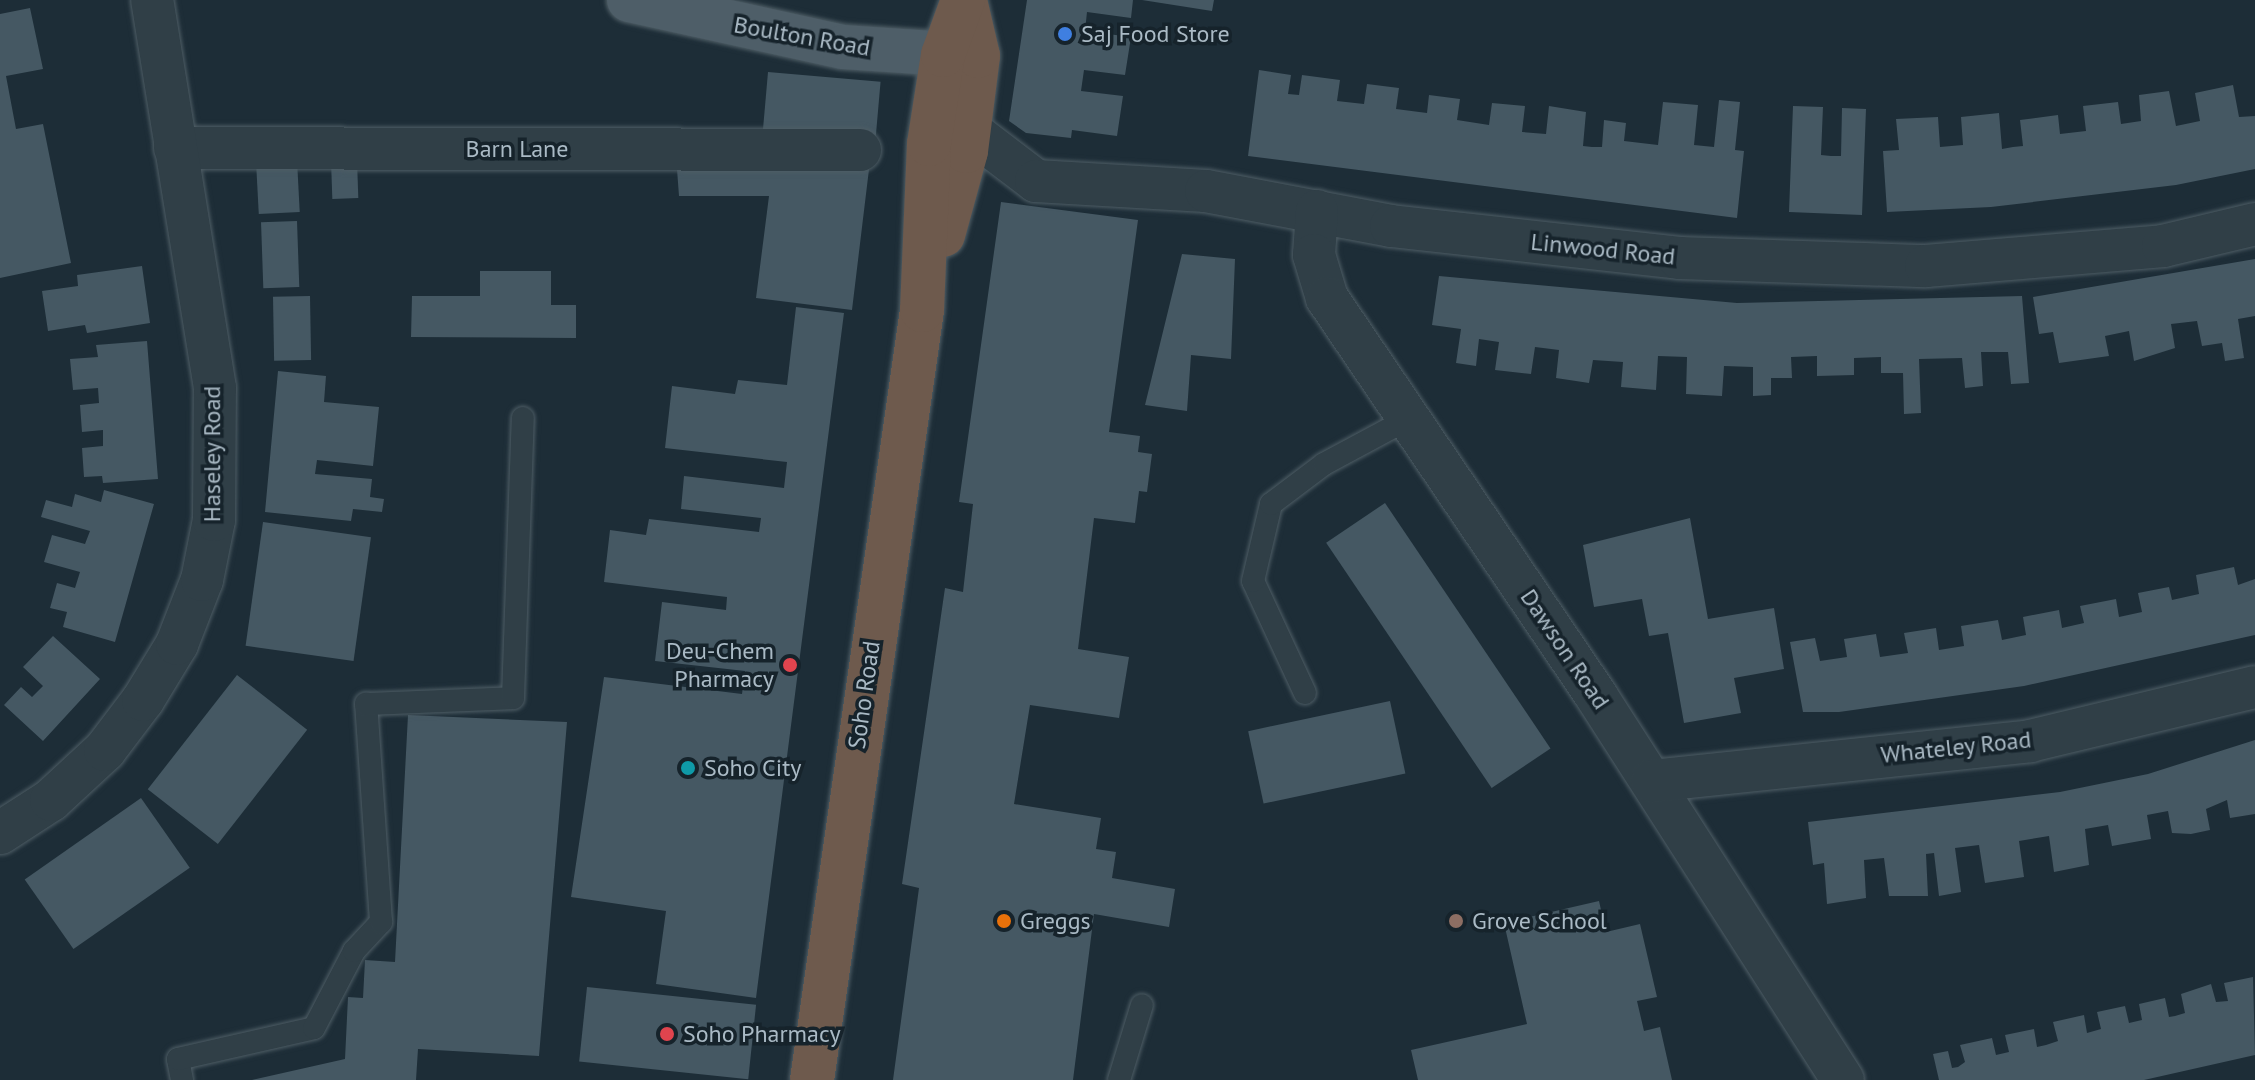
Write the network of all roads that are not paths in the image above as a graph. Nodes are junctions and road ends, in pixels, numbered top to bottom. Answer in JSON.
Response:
{"nodes":[{"id":1,"x":152,"y":0,"type":"edge"},
{"id":2,"x":629,"y":0,"type":"edge"},
{"id":3,"x":964,"y":0,"type":"edge"},
{"id":4,"x":960,"y":56,"type":"junction"},
{"id":5,"x":969,"y":130,"type":"junction"},
{"id":6,"x":175,"y":148,"type":"junction"},
{"id":7,"x":860,"y":150,"type":"dead end"},
{"id":8,"x":1317,"y":211,"type":"junction"},
{"id":9,"x":2255,"y":224,"type":"edge"},
{"id":10,"x":922,"y":310,"type":"junction"},
{"id":11,"x":523,"y":418,"type":"dead end"},
{"id":12,"x":1408,"y":419,"type":"junction"},
{"id":13,"x":2255,"y":687,"type":"edge"},
{"id":14,"x":1305,"y":693,"type":"dead end"},
{"id":15,"x":1652,"y":781,"type":"junction"},
{"id":16,"x":0,"y":833,"type":"edge"},
{"id":17,"x":1142,"y":1005,"type":"dead end"},
{"id":18,"x":182,"y":1080,"type":"edge"},
{"id":19,"x":812,"y":1080,"type":"edge"},
{"id":20,"x":1119,"y":1080,"type":"edge"},
{"id":21,"x":1843,"y":1080,"type":"edge"}],
"edges":[{"from":1,"to":6,"type":"street","name":"Haseley Road"},
{"from":2,"to":4,"type":"main road","name":"Boulton Road"},
{"from":3,"to":4,"type":"highway","name":"Soho Road"},
{"from":4,"to":5,"type":"highway","name":"Soho Road"},
{"from":4,"to":10,"type":"highway","name":"Soho Road"},
{"from":5,"to":8,"type":"street","name":"Linwood Road"},
{"from":5,"to":10,"type":"highway","name":"Soho Road"},
{"from":6,"to":7,"type":"street","name":"Barn Lane"},
{"from":6,"to":16,"type":"street","name":"Haseley Road"},
{"from":8,"to":9,"type":"street","name":"Linwood Road"},
{"from":8,"to":12,"type":"street","name":"Dawson Road"},
{"from":10,"to":19,"type":"highway","name":"Soho Road"},
{"from":11,"to":18,"type":"lane"},
{"from":12,"to":14,"type":"lane"},
{"from":12,"to":15,"type":"street","name":"Dawson Road"},
{"from":13,"to":15,"type":"street","name":"Whateley Road"},
{"from":15,"to":21,"type":"street","name":"Dawson Road"},
{"from":17,"to":20,"type":"lane"}]}
